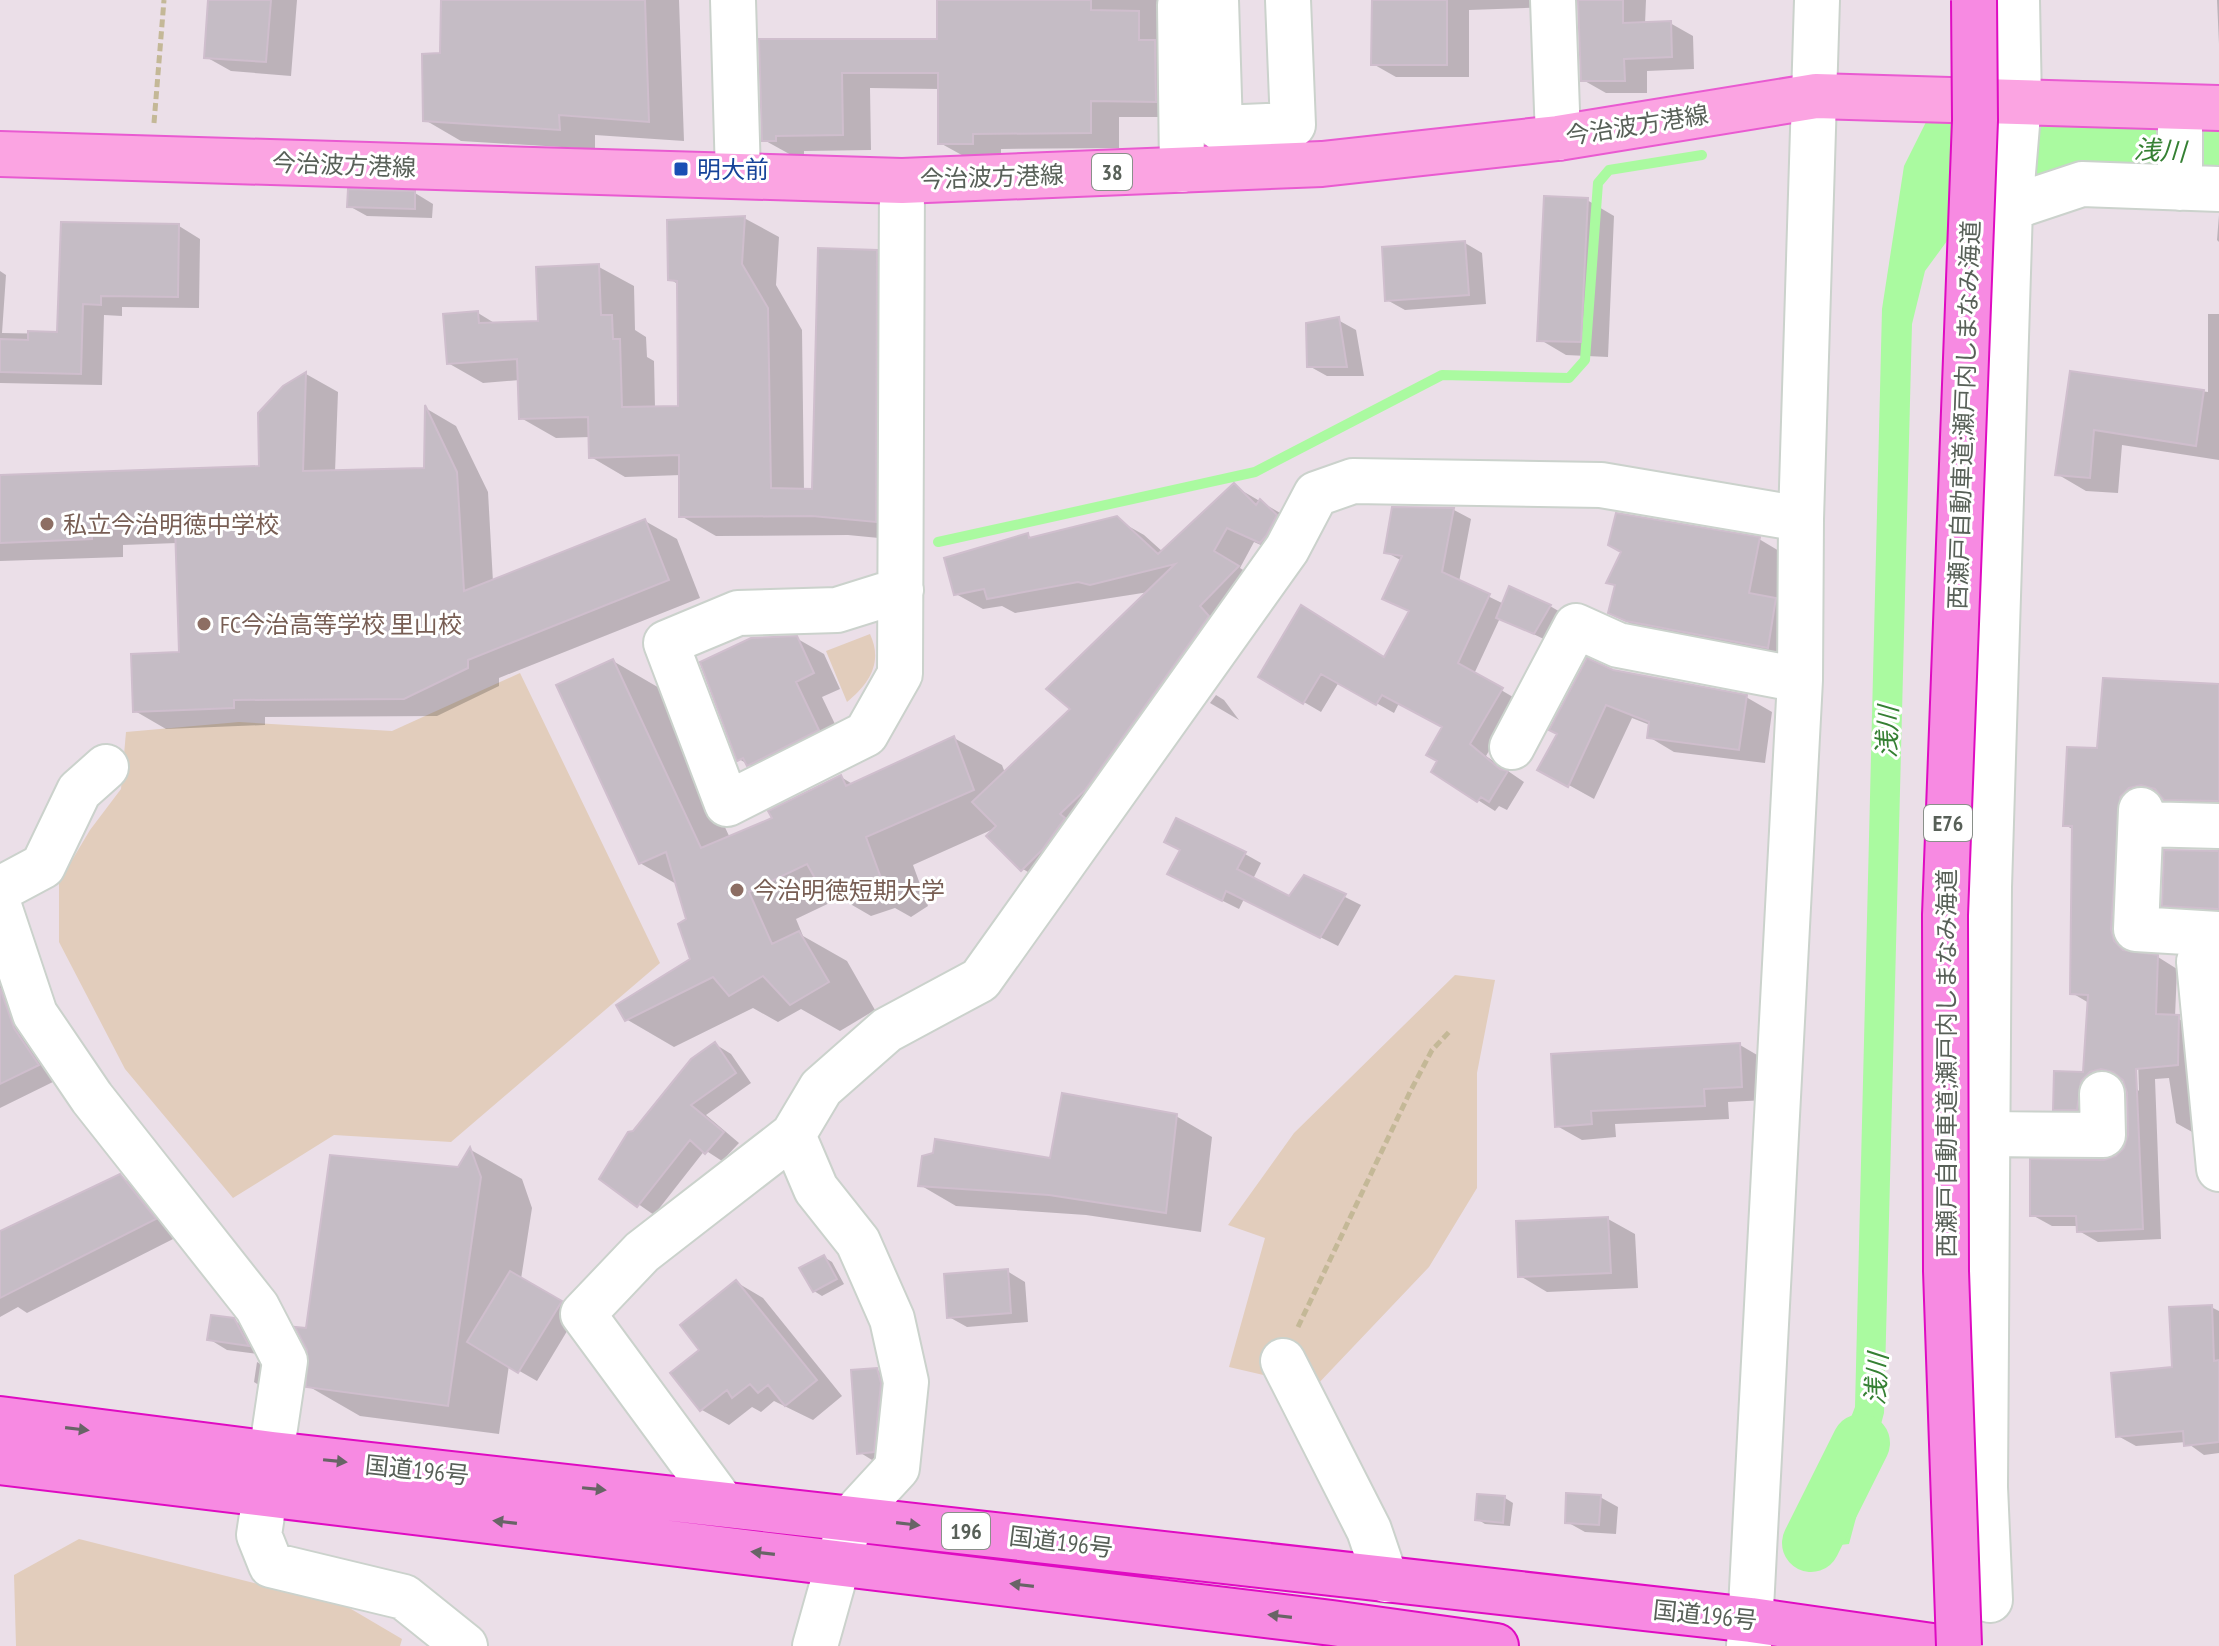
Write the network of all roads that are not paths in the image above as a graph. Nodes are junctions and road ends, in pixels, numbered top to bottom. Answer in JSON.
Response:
{"nodes":[{"id":1,"x":733,"y":0,"type":"edge"},
{"id":2,"x":1288,"y":0,"type":"edge"},
{"id":3,"x":1553,"y":0,"type":"edge"},
{"id":4,"x":1817,"y":0,"type":"edge"},
{"id":5,"x":1974,"y":0,"type":"edge"},
{"id":6,"x":2017,"y":0,"type":"edge"},
{"id":7,"x":1198,"y":2,"type":"edge"},
{"id":8,"x":1816,"y":96,"type":"junction"},
{"id":9,"x":2019,"y":102,"type":"junction"},
{"id":10,"x":2193,"y":108,"type":"edge"},
{"id":11,"x":1558,"y":138,"type":"junction"},
{"id":12,"x":1294,"y":145,"type":"junction"},
{"id":13,"x":0,"y":154,"type":"edge"},
{"id":14,"x":1182,"y":170,"type":"junction"},
{"id":15,"x":738,"y":175,"type":"junction"},
{"id":16,"x":902,"y":181,"type":"junction"},
{"id":17,"x":2193,"y":187,"type":"edge"},
{"id":18,"x":2010,"y":208,"type":"junction"},
{"id":19,"x":1801,"y":519,"type":"junction"},
{"id":20,"x":901,"y":590,"type":"junction"},
{"id":21,"x":1800,"y":680,"type":"junction"},
{"id":22,"x":1512,"y":747,"type":"dead end"},
{"id":23,"x":106,"y":767,"type":"dead end"},
{"id":24,"x":2219,"y":826,"type":"edge"},
{"id":25,"x":0,"y":889,"type":"edge"},
{"id":26,"x":0,"y":909,"type":"edge"},
{"id":27,"x":2219,"y":934,"type":"edge"},
{"id":28,"x":2219,"y":941,"type":"edge"},
{"id":29,"x":2102,"y":1094,"type":"dead end"},
{"id":30,"x":1988,"y":1134,"type":"junction"},
{"id":31,"x":793,"y":1135,"type":"junction"},
{"id":32,"x":2219,"y":1169,"type":"edge"},
{"id":33,"x":1283,"y":1361,"type":"road end"},
{"id":34,"x":0,"y":1419,"type":"edge"},
{"id":35,"x":0,"y":1462,"type":"edge"},
{"id":36,"x":269,"y":1474,"type":"junction"},
{"id":37,"x":722,"y":1503,"type":"junction"},
{"id":38,"x":851,"y":1518,"type":"junction"},
{"id":39,"x":838,"y":1562,"type":"junction"},
{"id":40,"x":1386,"y":1580,"type":"junction"},
{"id":41,"x":1990,"y":1600,"type":"dead end"},
{"id":42,"x":1750,"y":1633,"type":"edge"},
{"id":43,"x":1334,"y":1634,"type":"edge"},
{"id":44,"x":465,"y":1646,"type":"edge"},
{"id":45,"x":815,"y":1646,"type":"edge"},
{"id":46,"x":1496,"y":1646,"type":"edge"},
{"id":47,"x":1932,"y":1646,"type":"edge"},
{"id":48,"x":1959,"y":1646,"type":"edge"}],
"edges":[{"from":1,"to":15,"type":"street"},
{"from":2,"to":12,"type":"street"},
{"from":3,"to":11,"type":"street"},
{"from":4,"to":8,"type":"street"},
{"from":5,"to":48,"type":"highway","name":"西瀬戸自動車道;瀬戸内しまなみ海道","number":"E76","bridge":true},
{"from":6,"to":9,"type":"street"},
{"from":7,"to":12,"type":"street"},
{"from":7,"to":14,"type":"street"},
{"from":8,"to":9,"type":"main road","name":"今治波方港線","number":"38"},
{"from":8,"to":11,"type":"main road","name":"今治波方港線","number":"38"},
{"from":8,"to":19,"type":"street"},
{"from":9,"to":10,"type":"main road","name":"今治波方港線","number":"38"},
{"from":9,"to":18,"type":"street"},
{"from":10,"to":17,"type":"street"},
{"from":11,"to":12,"type":"main road","name":"今治波方港線","number":"38"},
{"from":12,"to":14,"type":"main road","name":"今治波方港線","number":"38"},
{"from":13,"to":15,"type":"main road","name":"今治波方港線","number":"38"},
{"from":14,"to":16,"type":"main road","name":"今治波方港線","number":"38"},
{"from":15,"to":16,"type":"main road","name":"今治波方港線","number":"38"},
{"from":16,"to":20,"type":"street"},
{"from":17,"to":18,"type":"street"},
{"from":18,"to":30,"type":"street"},
{"from":19,"to":21,"type":"street"},
{"from":19,"to":31,"type":"street"},
{"from":20,"to":20,"type":"street"},
{"from":21,"to":22,"type":"street"},
{"from":21,"to":42,"type":"street"},
{"from":23,"to":25,"type":"street"},
{"from":24,"to":27,"type":"street"},
{"from":26,"to":36,"type":"street"},
{"from":28,"to":32,"type":"street"},
{"from":29,"to":30,"type":"street"},
{"from":30,"to":41,"type":"street"},
{"from":31,"to":37,"type":"street"},
{"from":31,"to":38,"type":"street"},
{"from":33,"to":40,"type":"street"},
{"from":34,"to":36,"type":"highway","name":"国道196号","number":"196","one_way":true},
{"from":35,"to":36,"type":"highway","name":"国道196号","number":"196"},
{"from":36,"to":37,"type":"highway","name":"国道196号","number":"196","one_way":true},
{"from":39,"to":36,"type":"highway","name":"国道196号","number":"196","one_way":true},
{"from":36,"to":44,"type":"street"},
{"from":37,"to":38,"type":"highway","name":"国道196号","number":"196"},
{"from":38,"to":39,"type":"street"},
{"from":38,"to":40,"type":"highway","name":"国道196号","number":"196","one_way":true},
{"from":43,"to":39,"type":"highway","name":"国道196号","number":"196","one_way":true},
{"from":39,"to":45,"type":"street"},
{"from":40,"to":42,"type":"highway","name":"国道196号","number":"196"},
{"from":42,"to":47,"type":"highway","name":"国道196号","number":"196"},
{"from":43,"to":46,"type":"highway","name":"国道196号","number":"196"}]}
